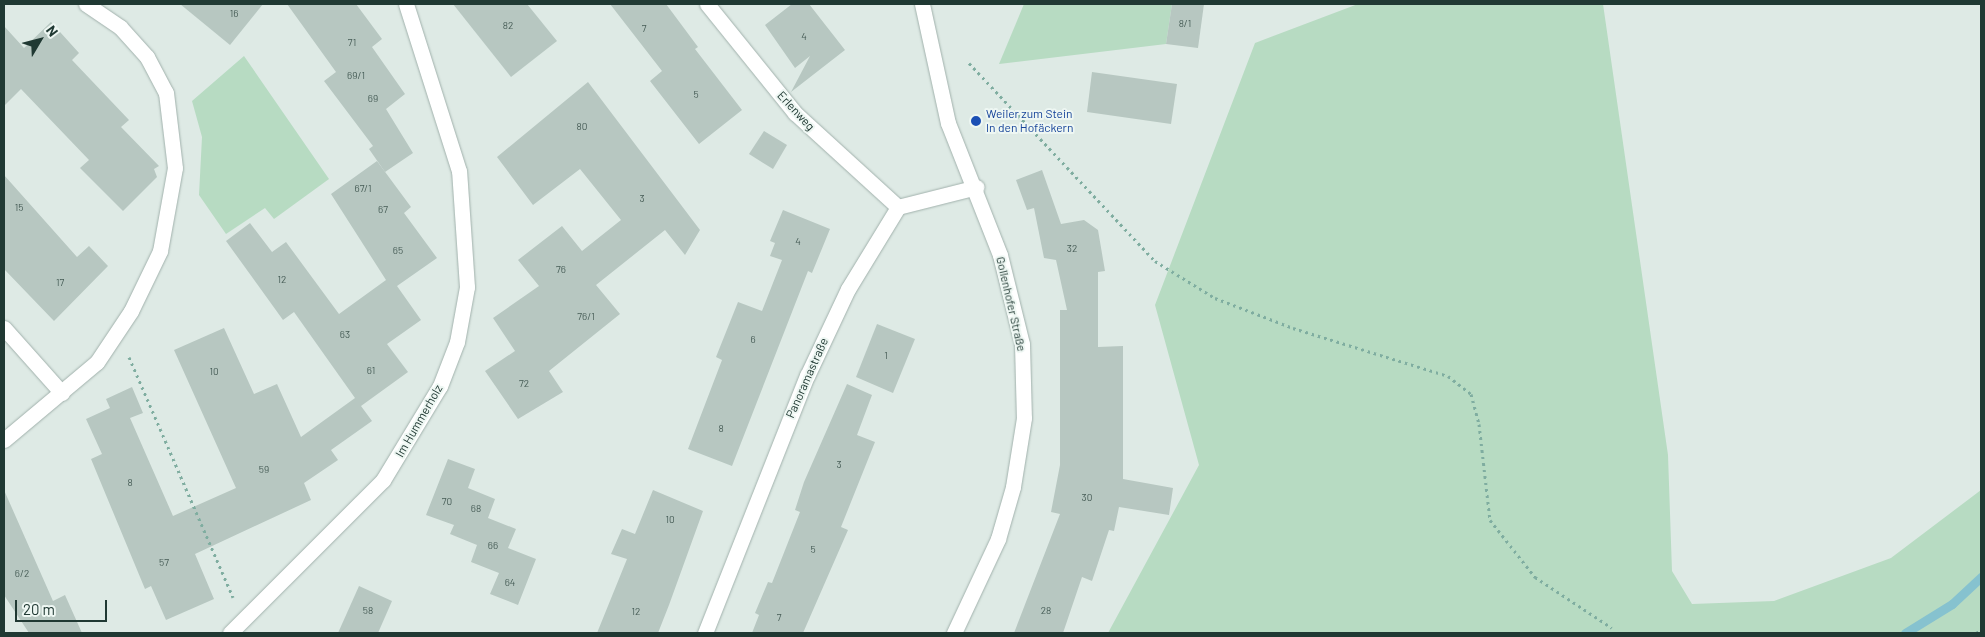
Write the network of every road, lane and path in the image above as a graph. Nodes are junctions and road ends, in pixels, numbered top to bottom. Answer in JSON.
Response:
{"nodes":[{"id":1,"x":86,"y":4,"type":"edge"},
{"id":2,"x":406,"y":4,"type":"edge"},
{"id":3,"x":707,"y":4,"type":"edge"},
{"id":4,"x":922,"y":4,"type":"edge"},
{"id":5,"x":968,"y":63,"type":"dead end"},
{"id":6,"x":976,"y":187,"type":"junction"},
{"id":7,"x":898,"y":207,"type":"junction"},
{"id":8,"x":4,"y":328,"type":"edge"},
{"id":9,"x":118,"y":331,"type":"junction"},
{"id":10,"x":62,"y":394,"type":"junction"},
{"id":11,"x":4,"y":440,"type":"edge"},
{"id":12,"x":243,"y":620,"type":"junction"},
{"id":13,"x":1612,"y":628,"type":"dead end"},
{"id":14,"x":1981,"y":630,"type":"edge"},
{"id":15,"x":230,"y":633,"type":"edge"},
{"id":16,"x":705,"y":633,"type":"edge"},
{"id":17,"x":954,"y":633,"type":"edge"},
{"id":18,"x":1976,"y":633,"type":"edge"}],
"edges":[{"from":1,"to":9,"type":"street"},
{"from":2,"to":12,"type":"street","name":"Im Hummerholz"},
{"from":3,"to":7,"type":"street","name":"Erlenweg"},
{"from":4,"to":6,"type":"street","name":"Gollenhofer Straße"},
{"from":5,"to":13,"type":"path"},
{"from":6,"to":7,"type":"street"},
{"from":6,"to":17,"type":"street","name":"Gollenhofer Straße"},
{"from":7,"to":16,"type":"street","name":"Panoramastraße"},
{"from":8,"to":10,"type":"street"},
{"from":9,"to":10,"type":"street"},
{"from":9,"to":12,"type":"path"},
{"from":10,"to":11,"type":"street"},
{"from":12,"to":15,"type":"street","name":"Im Hummerholz"},
{"from":14,"to":18,"type":"path"}]}
